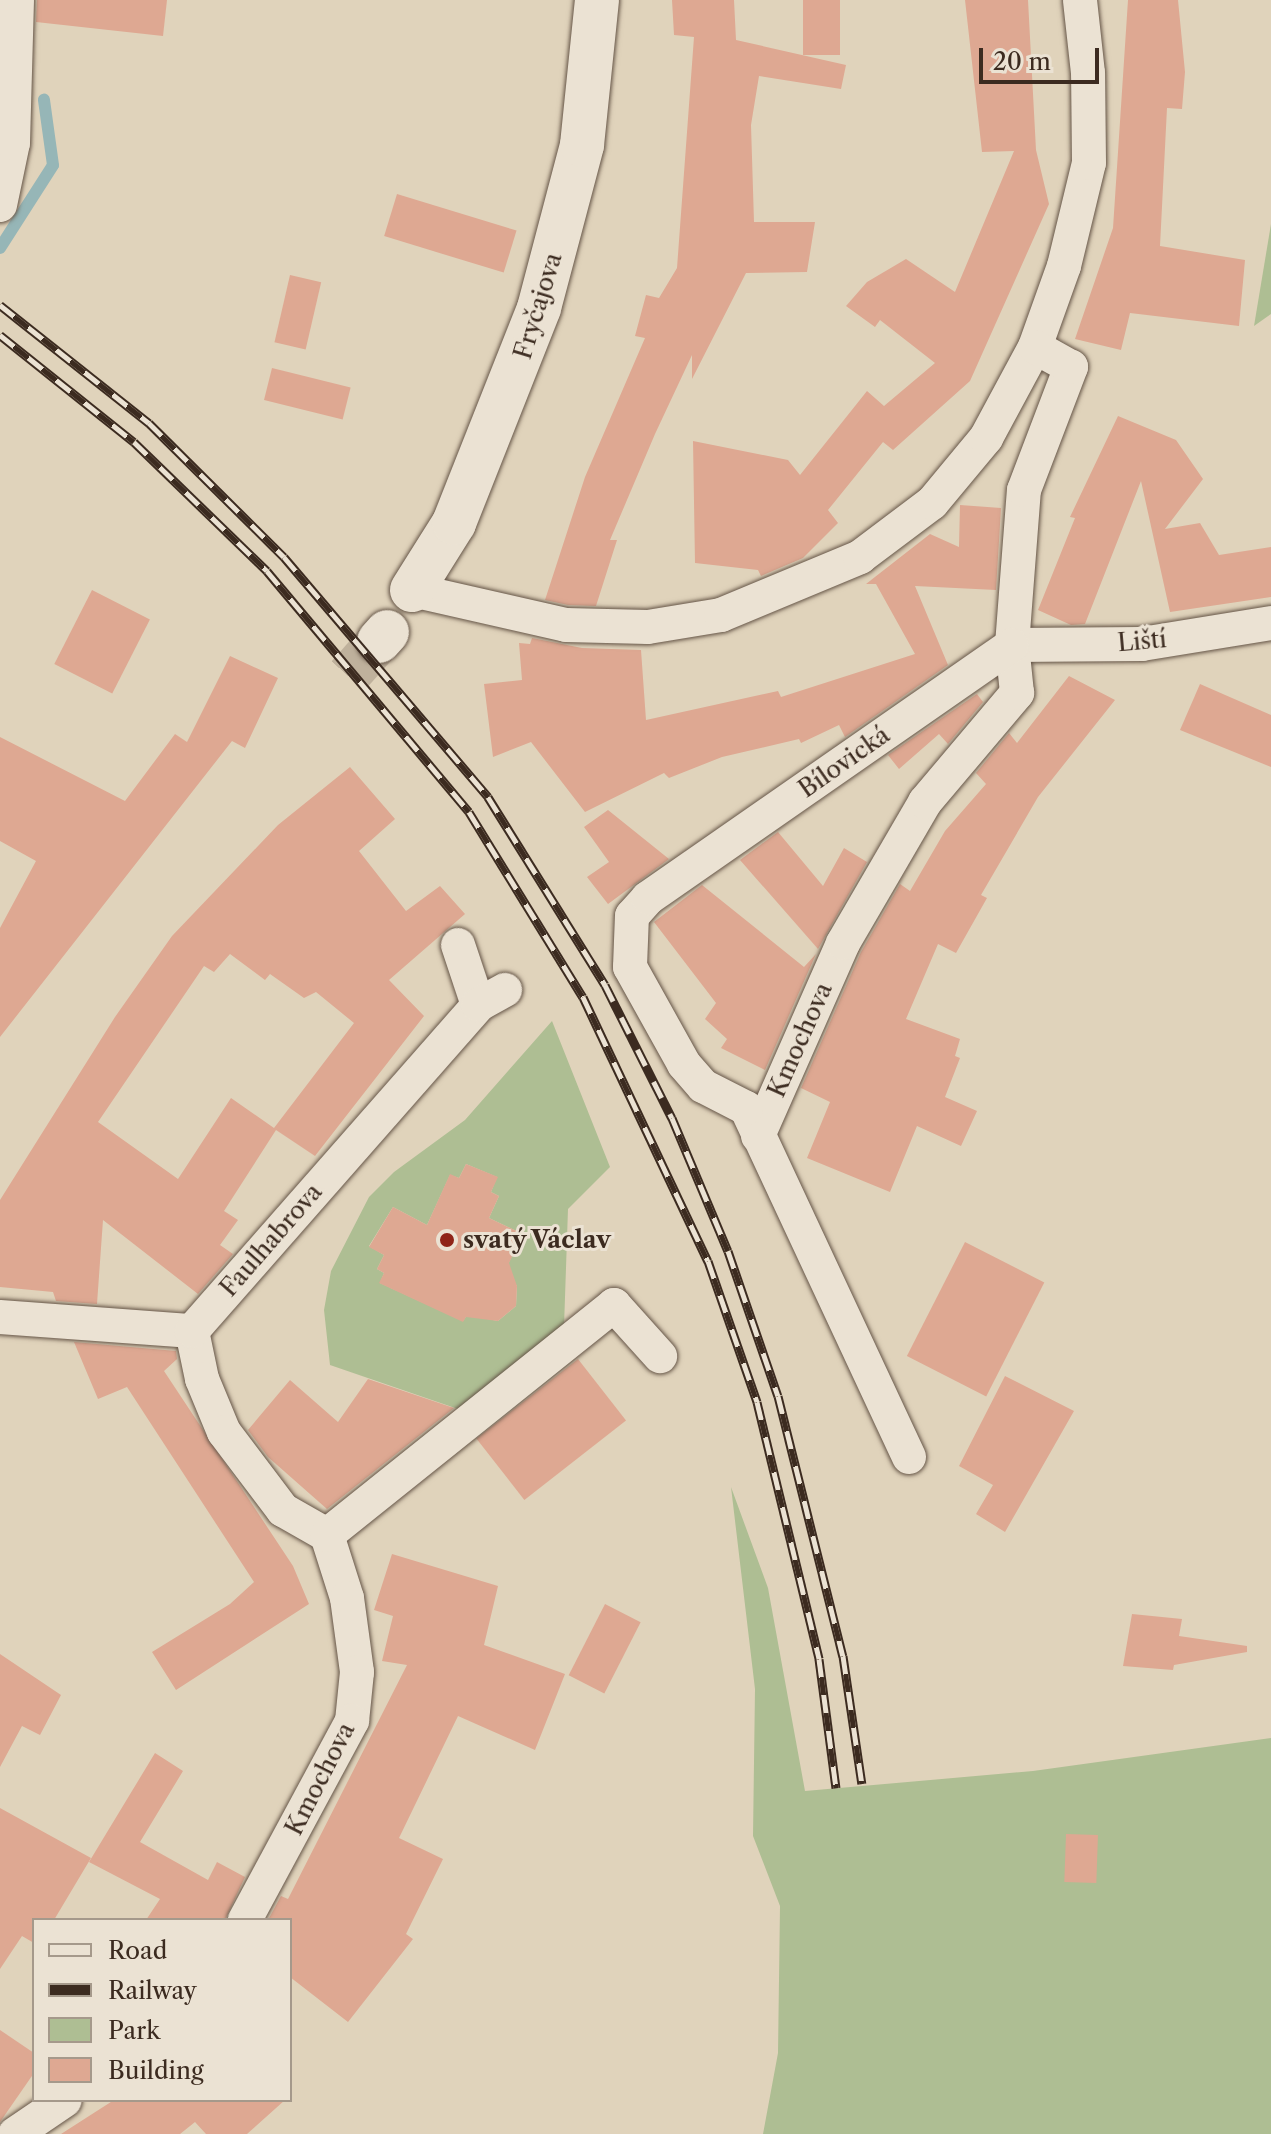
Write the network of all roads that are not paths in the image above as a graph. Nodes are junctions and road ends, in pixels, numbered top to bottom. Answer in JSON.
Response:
{"nodes":[{"id":1,"x":17,"y":0,"type":"edge"},
{"id":2,"x":597,"y":0,"type":"edge"},
{"id":3,"x":1080,"y":0,"type":"edge"},
{"id":4,"x":0,"y":205,"type":"edge"},
{"id":5,"x":1035,"y":347,"type":"junction"},
{"id":6,"x":412,"y":590,"type":"joint"},
{"id":7,"x":1271,"y":623,"type":"edge"},
{"id":8,"x":1012,"y":645,"type":"junction"},
{"id":9,"x":458,"y":945,"type":"dead end"},
{"id":10,"x":758,"y":1136,"type":"junction"},
{"id":11,"x":0,"y":1317,"type":"edge"},
{"id":12,"x":192,"y":1331,"type":"junction"},
{"id":13,"x":660,"y":1356,"type":"dead end"},
{"id":14,"x":909,"y":1457,"type":"dead end"},
{"id":15,"x":327,"y":1535,"type":"junction"},
{"id":16,"x":246,"y":1918,"type":"edge"},
{"id":17,"x":62,"y":2102,"type":"edge"},
{"id":18,"x":15,"y":2134,"type":"edge"}],
"edges":[{"from":1,"to":4,"type":"street"},
{"from":2,"to":6,"type":"main road","name":"Fryčajova"},
{"from":3,"to":5,"type":"street"},
{"from":5,"to":6,"type":"street"},
{"from":5,"to":8,"type":"street"},
{"from":7,"to":8,"type":"street","name":"Liští"},
{"from":8,"to":10,"type":"street","name":"Kmochova"},
{"from":8,"to":10,"type":"street","name":"Bílovická"},
{"from":9,"to":12,"type":"street","name":"Faulhabrova"},
{"from":10,"to":14,"type":"street"},
{"from":11,"to":12,"type":"street"},
{"from":12,"to":15,"type":"street"},
{"from":13,"to":15,"type":"street"},
{"from":15,"to":16,"type":"street","name":"Kmochova"},
{"from":17,"to":18,"type":"street"}]}
